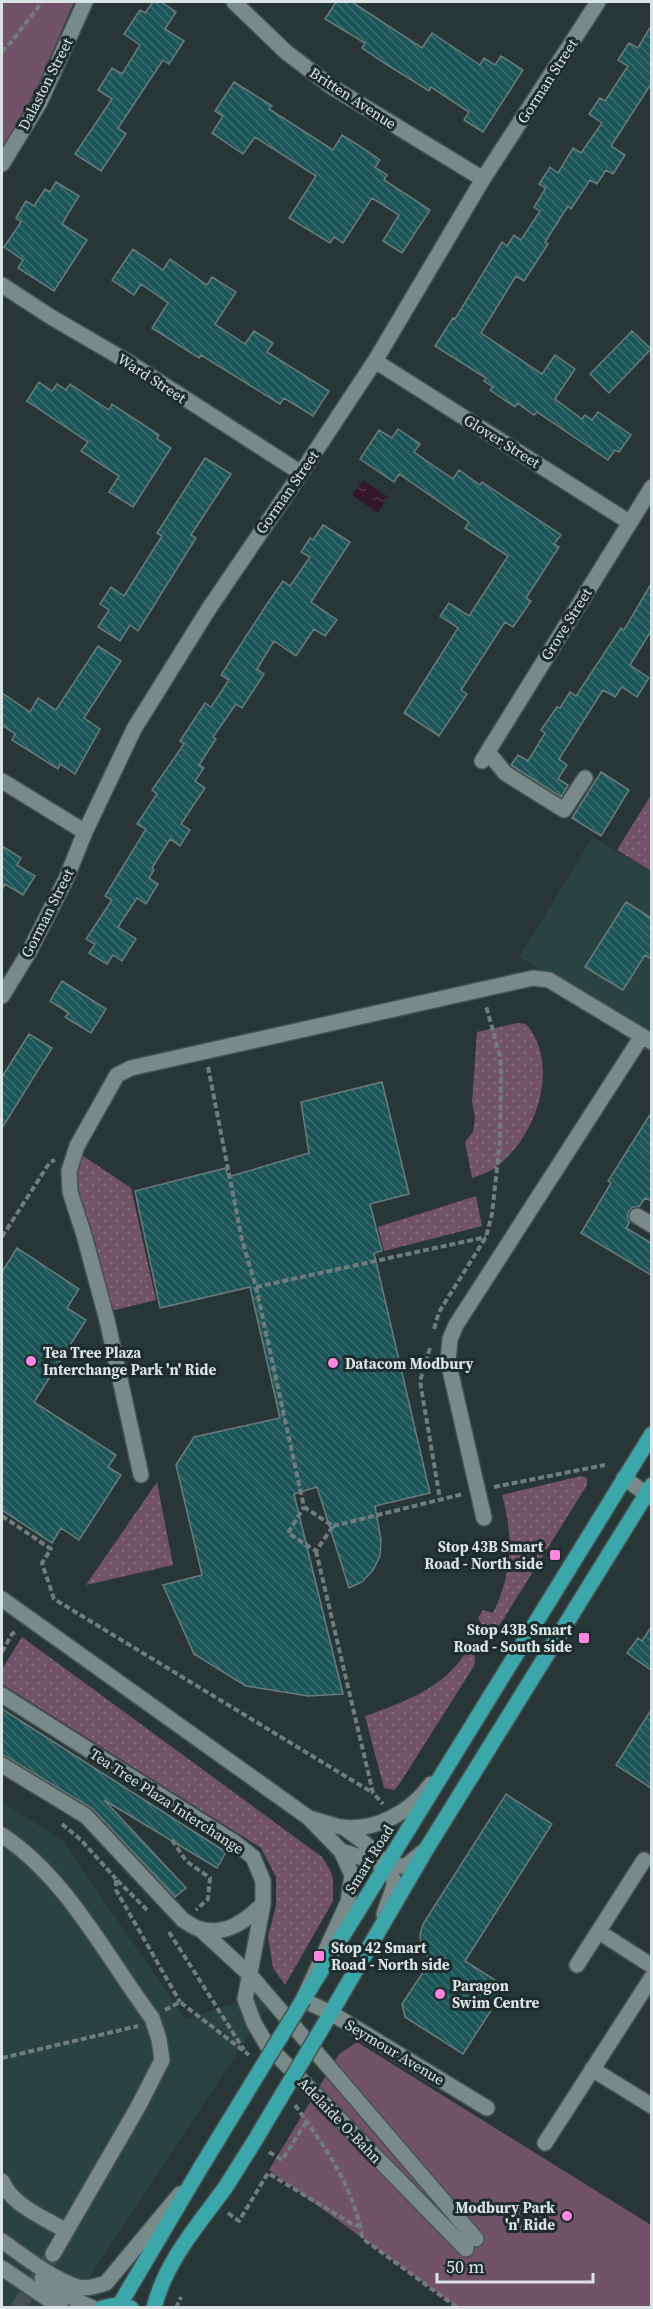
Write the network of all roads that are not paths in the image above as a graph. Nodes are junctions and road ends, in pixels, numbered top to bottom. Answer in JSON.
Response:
{"nodes":[{"id":1,"x":86,"y":2,"type":"edge"},
{"id":2,"x":234,"y":2,"type":"edge"},
{"id":3,"x":598,"y":2,"type":"edge"},
{"id":4,"x":2,"y":164,"type":"edge"},
{"id":5,"x":483,"y":179,"type":"junction"},
{"id":6,"x":2,"y":285,"type":"edge"},
{"id":7,"x":375,"y":361,"type":"junction"},
{"id":8,"x":301,"y":473,"type":"junction"},
{"id":9,"x":651,"y":487,"type":"edge"},
{"id":10,"x":629,"y":522,"type":"junction"},
{"id":11,"x":585,"y":778,"type":"dead end"},
{"id":12,"x":2,"y":782,"type":"edge"},
{"id":13,"x":85,"y":832,"type":"junction"},
{"id":14,"x":2,"y":996,"type":"edge"},
{"id":15,"x":647,"y":1039,"type":"edge"},
{"id":16,"x":638,"y":1216,"type":"dead end"},
{"id":17,"x":651,"y":1225,"type":"edge"},
{"id":18,"x":651,"y":1434,"type":"edge"},
{"id":19,"x":141,"y":1475,"type":"dead end"},
{"id":20,"x":624,"y":1478,"type":"junction"},
{"id":21,"x":650,"y":1493,"type":"edge"},
{"id":22,"x":484,"y":1518,"type":"dead end"},
{"id":23,"x":2,"y":1599,"type":"edge"},
{"id":24,"x":2,"y":1695,"type":"edge"},
{"id":25,"x":468,"y":1730,"type":"junction"},
{"id":26,"x":2,"y":1765,"type":"edge"},
{"id":27,"x":309,"y":1818,"type":"junction"},
{"id":28,"x":343,"y":1827,"type":"junction"},
{"id":29,"x":2,"y":1835,"type":"edge"},
{"id":30,"x":427,"y":1848,"type":"junction"},
{"id":31,"x":341,"y":1851,"type":"junction"},
{"id":32,"x":644,"y":1860,"type":"dead end"},
{"id":33,"x":386,"y":1865,"type":"junction"},
{"id":34,"x":263,"y":1904,"type":"junction"},
{"id":35,"x":200,"y":1929,"type":"junction"},
{"id":36,"x":599,"y":1932,"type":"junction"},
{"id":37,"x":361,"y":1962,"type":"junction"},
{"id":38,"x":577,"y":1965,"type":"dead end"},
{"id":39,"x":651,"y":1966,"type":"edge"},
{"id":40,"x":250,"y":1975,"type":"junction"},
{"id":41,"x":651,"y":1977,"type":"edge"},
{"id":42,"x":303,"y":2000,"type":"junction"},
{"id":43,"x":331,"y":2013,"type":"junction"},
{"id":44,"x":592,"y":2069,"type":"junction"},
{"id":45,"x":651,"y":2106,"type":"edge"},
{"id":46,"x":487,"y":2108,"type":"dead end"},
{"id":47,"x":545,"y":2143,"type":"dead end"},
{"id":48,"x":201,"y":2167,"type":"junction"},
{"id":49,"x":2,"y":2181,"type":"edge"},
{"id":50,"x":66,"y":2230,"type":"junction"},
{"id":51,"x":2,"y":2241,"type":"edge"},
{"id":52,"x":2,"y":2252,"type":"edge"},
{"id":53,"x":53,"y":2254,"type":"tunnel mouth"},
{"id":54,"x":2,"y":2268,"type":"edge"},
{"id":55,"x":125,"y":2306,"type":"edge"},
{"id":56,"x":61,"y":2307,"type":"edge"},
{"id":57,"x":93,"y":2307,"type":"edge"},
{"id":58,"x":102,"y":2307,"type":"edge"},
{"id":59,"x":154,"y":2307,"type":"edge"}],
"edges":[{"from":1,"to":4,"type":"street","name":"Dalaston Street"},
{"from":2,"to":5,"type":"street","name":"Britten Avenue"},
{"from":3,"to":5,"type":"street","name":"Gorman Street"},
{"from":5,"to":7,"type":"street","name":"Gorman Street"},
{"from":6,"to":8,"type":"street","name":"Ward Street"},
{"from":7,"to":8,"type":"street","name":"Gorman Street"},
{"from":7,"to":10,"type":"street","name":"Glover Street"},
{"from":8,"to":13,"type":"street","name":"Gorman Street"},
{"from":9,"to":10,"type":"street","name":"Grove Street"},
{"from":10,"to":11,"type":"street","name":"Grove Street"},
{"from":12,"to":13,"type":"street"},
{"from":13,"to":14,"type":"street","name":"Gorman Street"},
{"from":15,"to":19,"type":"street"},
{"from":15,"to":22,"type":"street"},
{"from":16,"to":17,"type":"street"},
{"from":18,"to":20,"type":"main road","name":"Smart Road"},
{"from":20,"to":21,"type":"street"},
{"from":20,"to":25,"type":"main road","name":"Smart Road"},
{"from":21,"to":30,"type":"main road"},
{"from":23,"to":27,"type":"street"},
{"from":24,"to":34,"type":"street","name":"Tea Tree Plaza Interchange"},
{"from":25,"to":28,"type":"street"},
{"from":25,"to":33,"type":"main road","name":"Smart Road"},
{"from":26,"to":35,"type":"street"},
{"from":27,"to":28,"type":"street"},
{"from":27,"to":31,"type":"street"},
{"from":28,"to":33,"type":"street"},
{"from":29,"to":50,"type":"street"},
{"from":30,"to":33,"type":"street"},
{"from":30,"to":37,"type":"main road"},
{"from":31,"to":33,"type":"street"},
{"from":31,"to":42,"type":"street"},
{"from":32,"to":36,"type":"street"},
{"from":33,"to":37,"type":"street"},
{"from":33,"to":42,"type":"main road","name":"Smart Road"},
{"from":34,"to":35,"type":"street"},
{"from":34,"to":40,"type":"street","name":"Adelaide O-Bahn"},
{"from":35,"to":40,"type":"street","name":"Adelaide O-Bahn"},
{"from":36,"to":38,"type":"street"},
{"from":36,"to":39,"type":"street"},
{"from":37,"to":43,"type":"main road"},
{"from":40,"to":40,"type":"street","name":"Adelaide O-Bahn"},
{"from":41,"to":44,"type":"street"},
{"from":42,"to":43,"type":"street","name":"Seymour Avenue"},
{"from":42,"to":48,"type":"main road","name":"Smart Road","bridge":true},
{"from":43,"to":46,"type":"street","name":"Seymour Avenue"},
{"from":43,"to":59,"type":"main road","bridge":true},
{"from":44,"to":45,"type":"street"},
{"from":44,"to":47,"type":"street"},
{"from":48,"to":51,"type":"street"},
{"from":48,"to":55,"type":"main road","name":"Smart Road"},
{"from":49,"to":50,"type":"street"},
{"from":50,"to":53,"type":"street"},
{"from":52,"to":57,"type":"street"},
{"from":54,"to":56,"type":"street"},
{"from":55,"to":58,"type":"main road"}]}
